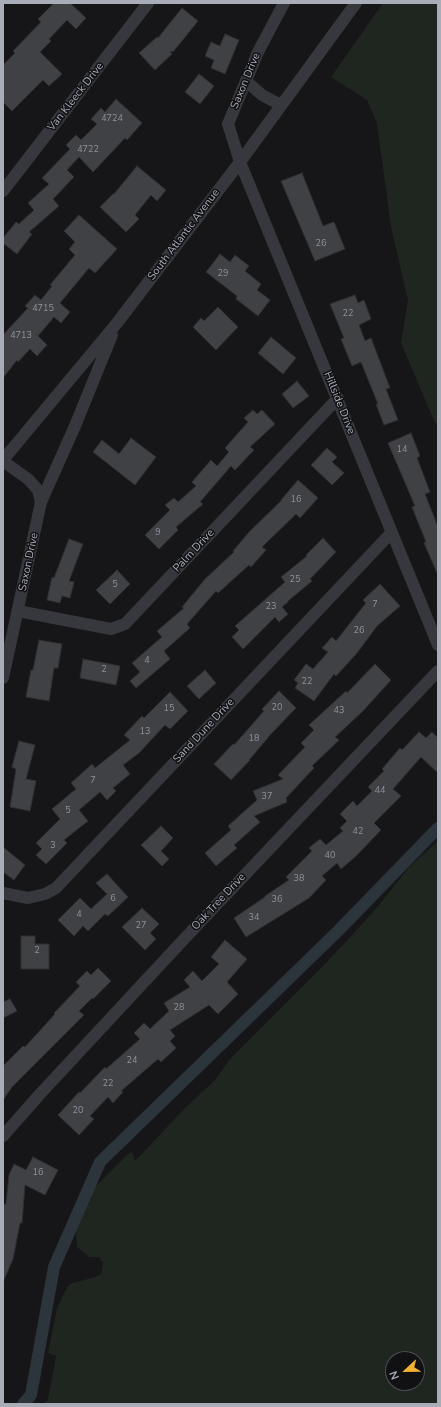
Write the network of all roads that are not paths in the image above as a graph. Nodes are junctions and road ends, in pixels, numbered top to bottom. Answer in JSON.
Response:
{"nodes":[{"id":1,"x":148,"y":3,"type":"edge"},
{"id":2,"x":284,"y":3,"type":"edge"},
{"id":3,"x":356,"y":3,"type":"edge"},
{"id":4,"x":246,"y":81,"type":"junction"},
{"id":5,"x":281,"y":105,"type":"junction"},
{"id":6,"x":240,"y":162,"type":"junction"},
{"id":7,"x":3,"y":191,"type":"edge"},
{"id":8,"x":117,"y":323,"type":"junction"},
{"id":9,"x":338,"y":398,"type":"junction"},
{"id":10,"x":3,"y":460,"type":"edge"},
{"id":11,"x":41,"y":502,"type":"junction"},
{"id":12,"x":391,"y":533,"type":"junction"},
{"id":13,"x":18,"y":611,"type":"junction"},
{"id":14,"x":438,"y":645,"type":"edge"},
{"id":15,"x":438,"y":671,"type":"edge"},
{"id":16,"x":3,"y":678,"type":"edge"},
{"id":17,"x":3,"y":893,"type":"edge"},
{"id":18,"x":3,"y":1136,"type":"edge"}],
"edges":[{"from":1,"to":7,"type":"street","name":"Van Kleeck Drive"},
{"from":2,"to":4,"type":"street","name":"Saxon Drive"},
{"from":3,"to":5,"type":"street","name":"South Atlantic Avenue"},
{"from":4,"to":5,"type":"street"},
{"from":4,"to":6,"type":"street","name":"Saxon Drive"},
{"from":5,"to":6,"type":"street","name":"South Atlantic Avenue"},
{"from":6,"to":8,"type":"street","name":"South Atlantic Avenue"},
{"from":6,"to":9,"type":"street","name":"Hillside Drive"},
{"from":8,"to":10,"type":"street","name":"South Atlantic Avenue"},
{"from":8,"to":11,"type":"street","name":"Saxon Drive"},
{"from":9,"to":12,"type":"street","name":"Hillside Drive"},
{"from":9,"to":13,"type":"street","name":"Palm Drive"},
{"from":10,"to":11,"type":"street"},
{"from":11,"to":13,"type":"street","name":"Saxon Drive"},
{"from":12,"to":14,"type":"street","name":"Hillside Drive"},
{"from":12,"to":17,"type":"street","name":"Sand Dune Drive"},
{"from":13,"to":16,"type":"street","name":"Saxon Drive"},
{"from":15,"to":18,"type":"street","name":"Oak Tree Drive"}]}
